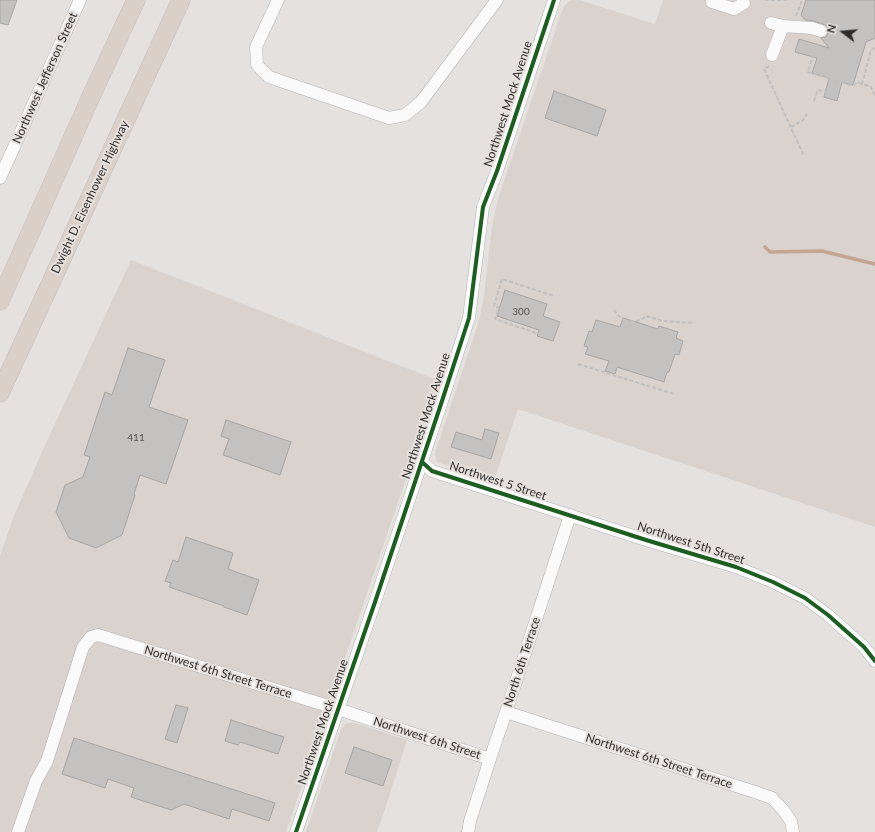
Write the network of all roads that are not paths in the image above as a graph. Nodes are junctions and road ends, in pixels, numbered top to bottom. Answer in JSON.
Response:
{"nodes":[{"id":1,"x":80,"y":0,"type":"edge"},
{"id":2,"x":136,"y":0,"type":"edge"},
{"id":3,"x":181,"y":0,"type":"edge"},
{"id":4,"x":278,"y":0,"type":"edge"},
{"id":5,"x":497,"y":0,"type":"edge"},
{"id":6,"x":554,"y":0,"type":"edge"},
{"id":7,"x":712,"y":2,"type":"dead end"},
{"id":8,"x":744,"y":2,"type":"dead end"},
{"id":9,"x":771,"y":23,"type":"dead end"},
{"id":10,"x":783,"y":26,"type":"junction"},
{"id":11,"x":821,"y":31,"type":"road end"},
{"id":12,"x":773,"y":59,"type":"road end"},
{"id":13,"x":0,"y":178,"type":"edge"},
{"id":14,"x":0,"y":301,"type":"edge"},
{"id":15,"x":8,"y":376,"type":"junction"},
{"id":16,"x":0,"y":393,"type":"edge"},
{"id":17,"x":0,"y":402,"type":"edge"},
{"id":18,"x":422,"y":462,"type":"junction"},
{"id":19,"x":570,"y":515,"type":"junction"},
{"id":20,"x":875,"y":661,"type":"edge"},
{"id":21,"x":338,"y":709,"type":"junction"},
{"id":22,"x":506,"y":712,"type":"junction"},
{"id":23,"x":490,"y":759,"type":"junction"},
{"id":24,"x":18,"y":832,"type":"edge"},
{"id":25,"x":296,"y":832,"type":"edge"},
{"id":26,"x":468,"y":832,"type":"edge"},
{"id":27,"x":793,"y":832,"type":"edge"}],
"edges":[{"from":1,"to":13,"type":"street","name":"Northwest Jefferson Street"},
{"from":2,"to":14,"type":"highway"},
{"from":3,"to":15,"type":"highway","name":"Dwight D. Eisenhower Highway"},
{"from":4,"to":5,"type":"street"},
{"from":6,"to":18,"type":"street","name":"Northwest Mock Avenue"},
{"from":7,"to":8,"type":"street"},
{"from":9,"to":10,"type":"street"},
{"from":10,"to":11,"type":"street"},
{"from":10,"to":12,"type":"street"},
{"from":15,"to":16,"type":"highway","name":"Dwight D. Eisenhower Highway"},
{"from":15,"to":17,"type":"highway"},
{"from":18,"to":19,"type":"street","name":"Northwest 5 Street"},
{"from":18,"to":21,"type":"street","name":"Northwest Mock Avenue"},
{"from":19,"to":20,"type":"street","name":"Northwest 5th Street"},
{"from":19,"to":22,"type":"street","name":"North 6th Terrace"},
{"from":21,"to":23,"type":"street","name":"Northwest 6th Street"},
{"from":21,"to":24,"type":"street","name":"Northwest 6th Street Terrace"},
{"from":21,"to":25,"type":"street","name":"Northwest Mock Avenue"},
{"from":22,"to":23,"type":"street","name":"North 6th Terrace"},
{"from":22,"to":27,"type":"street","name":"Northwest 6th Street Terrace"},
{"from":23,"to":26,"type":"street","name":"Northwest 6th Street"}]}
